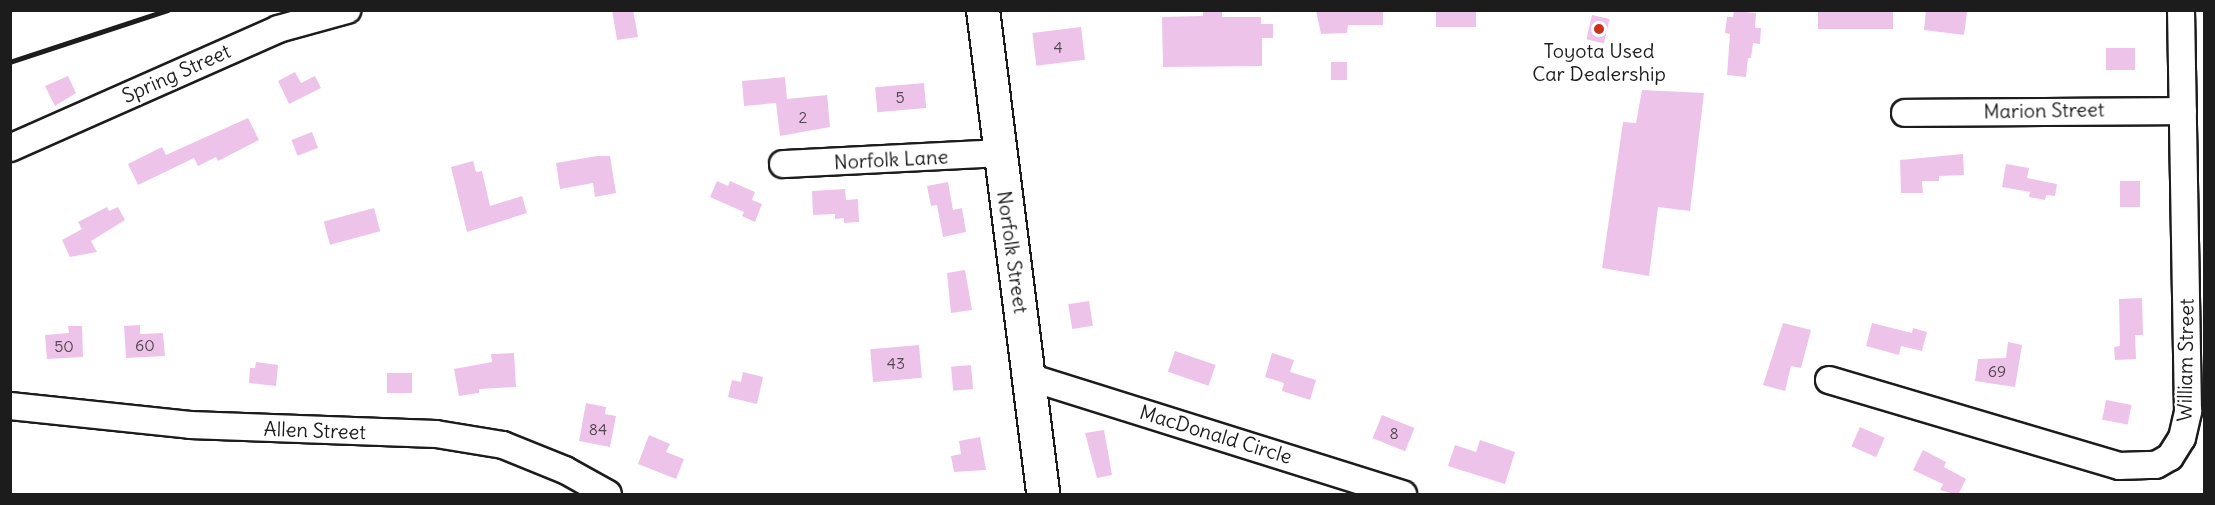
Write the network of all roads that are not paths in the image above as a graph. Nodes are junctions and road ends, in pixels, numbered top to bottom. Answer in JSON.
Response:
{"nodes":[{"id":1,"x":346,"y":10,"type":"edge"},
{"id":2,"x":983,"y":10,"type":"edge"},
{"id":3,"x":2181,"y":10,"type":"edge"},
{"id":4,"x":2183,"y":111,"type":"junction"},
{"id":5,"x":1905,"y":113,"type":"dead end"},
{"id":6,"x":10,"y":148,"type":"edge"},
{"id":7,"x":999,"y":153,"type":"junction"},
{"id":8,"x":783,"y":164,"type":"dead end"},
{"id":9,"x":1029,"y":377,"type":"junction"},
{"id":10,"x":1829,"y":380,"type":"dead end"},
{"id":11,"x":10,"y":406,"type":"edge"},
{"id":12,"x":608,"y":495,"type":"edge"},
{"id":13,"x":1043,"y":495,"type":"edge"},
{"id":14,"x":1403,"y":495,"type":"edge"}],
"edges":[{"from":1,"to":6,"type":"street","name":"Spring Street"},
{"from":2,"to":7,"type":"main road","name":"Norfolk Street"},
{"from":3,"to":4,"type":"street","name":"William Street"},
{"from":4,"to":5,"type":"street","name":"Marion Street"},
{"from":4,"to":10,"type":"street","name":"William Street"},
{"from":7,"to":8,"type":"street","name":"Norfolk Lane"},
{"from":7,"to":9,"type":"main road","name":"Norfolk Street"},
{"from":9,"to":13,"type":"main road","name":"Norfolk Street"},
{"from":9,"to":14,"type":"street","name":"MacDonald Circle"},
{"from":11,"to":12,"type":"street","name":"Allen Street"}]}
